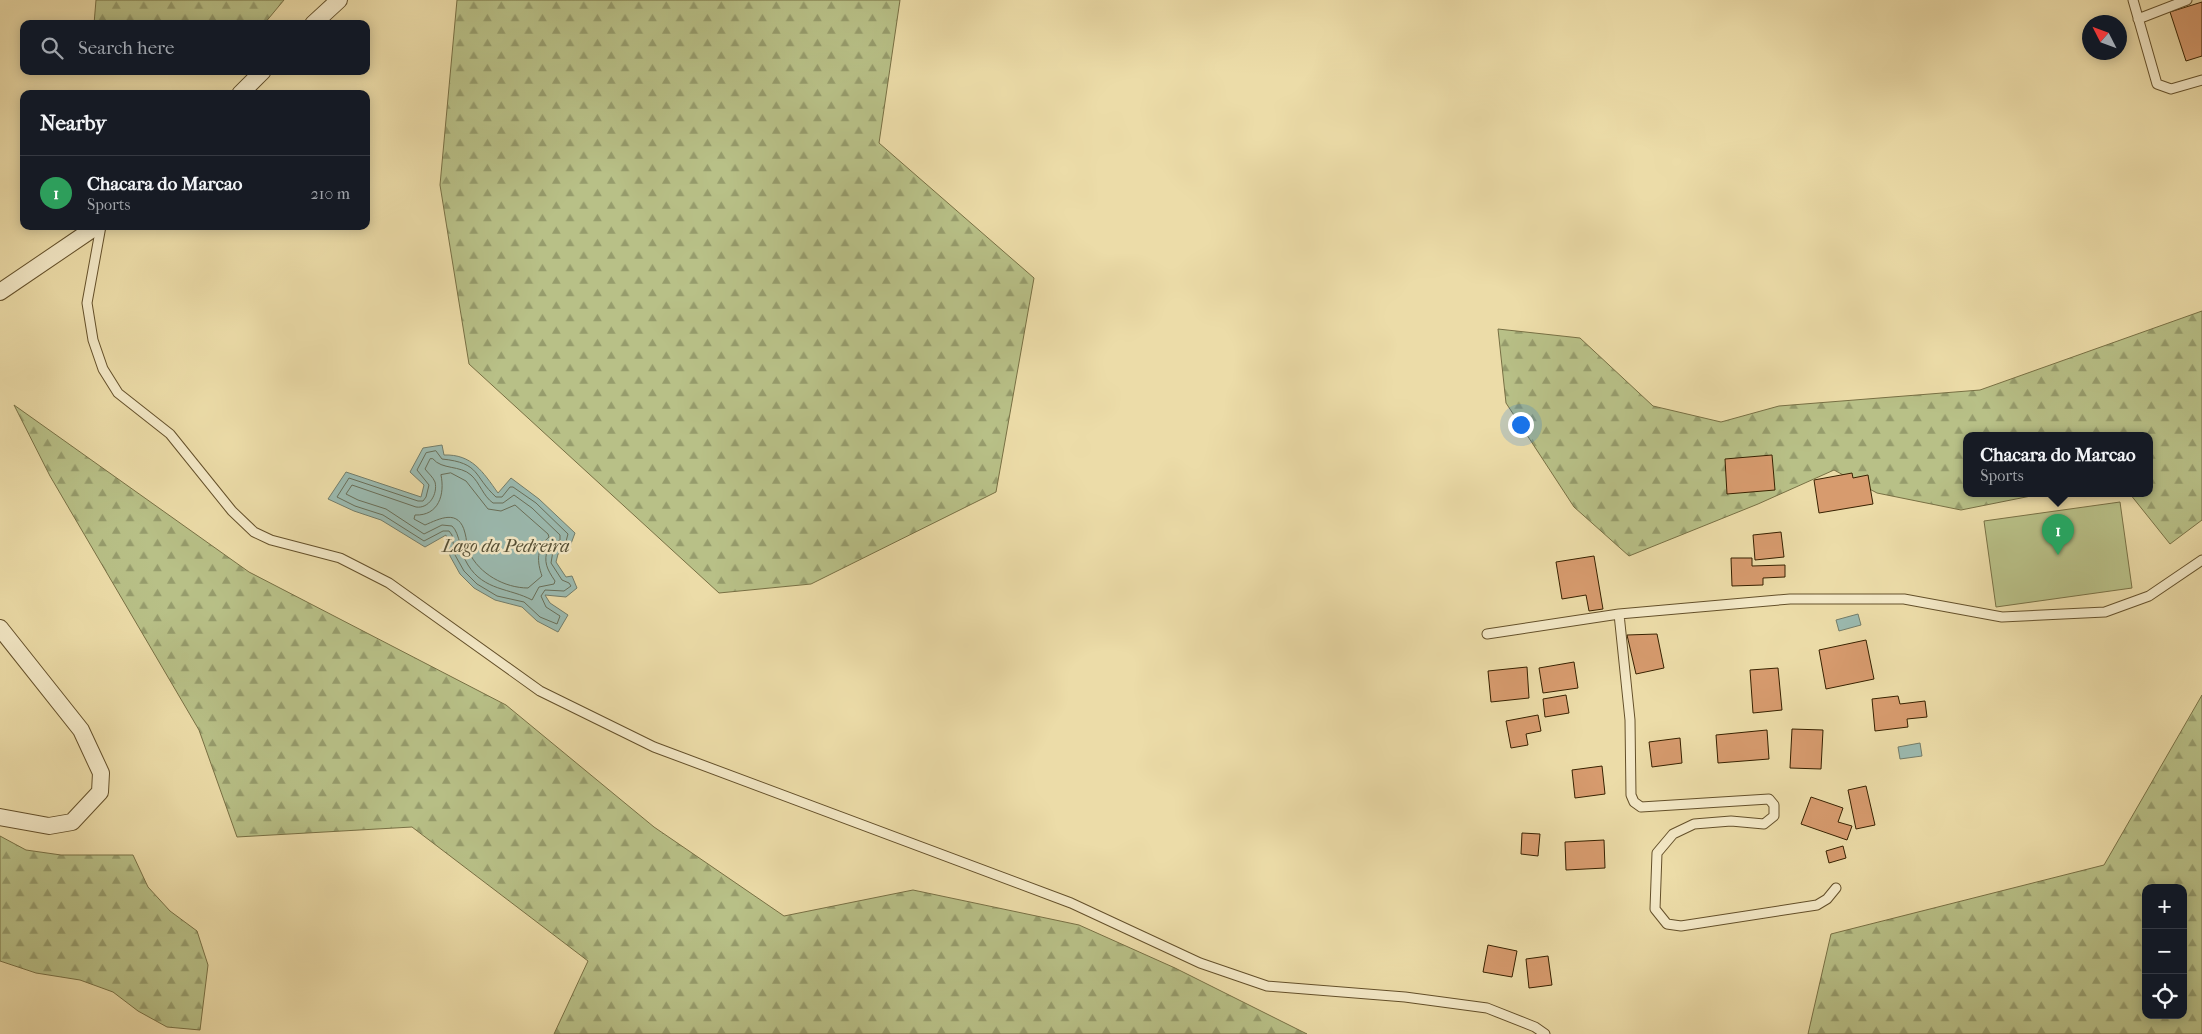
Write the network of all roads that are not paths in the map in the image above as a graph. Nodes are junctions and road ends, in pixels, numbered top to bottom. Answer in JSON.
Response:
{"nodes":[{"id":1,"x":339,"y":0,"type":"edge"},
{"id":2,"x":2133,"y":0,"type":"edge"},
{"id":3,"x":2187,"y":0,"type":"edge"},
{"id":4,"x":2138,"y":19,"type":"junction"},
{"id":5,"x":317,"y":20,"type":"edge"},
{"id":6,"x":259,"y":75,"type":"edge"},
{"id":7,"x":2202,"y":80,"type":"edge"},
{"id":8,"x":244,"y":90,"type":"edge"},
{"id":9,"x":91,"y":230,"type":"edge"},
{"id":10,"x":100,"y":230,"type":"edge"},
{"id":11,"x":0,"y":292,"type":"edge"},
{"id":12,"x":2202,"y":560,"type":"edge"},
{"id":13,"x":1619,"y":614,"type":"junction"},
{"id":14,"x":0,"y":628,"type":"edge"},
{"id":15,"x":1487,"y":634,"type":"dead end"},
{"id":16,"x":0,"y":817,"type":"edge"},
{"id":17,"x":1836,"y":888,"type":"dead end"},
{"id":18,"x":1545,"y":1034,"type":"edge"}],
"edges":[{"from":1,"to":5,"type":"street"},
{"from":2,"to":4,"type":"lane"},
{"from":3,"to":4,"type":"lane"},
{"from":4,"to":7,"type":"lane"},
{"from":6,"to":8,"type":"street"},
{"from":9,"to":11,"type":"street"},
{"from":10,"to":18,"type":"lane"},
{"from":12,"to":13,"type":"lane"},
{"from":13,"to":15,"type":"lane"},
{"from":13,"to":17,"type":"lane"},
{"from":14,"to":16,"type":"street"}]}
